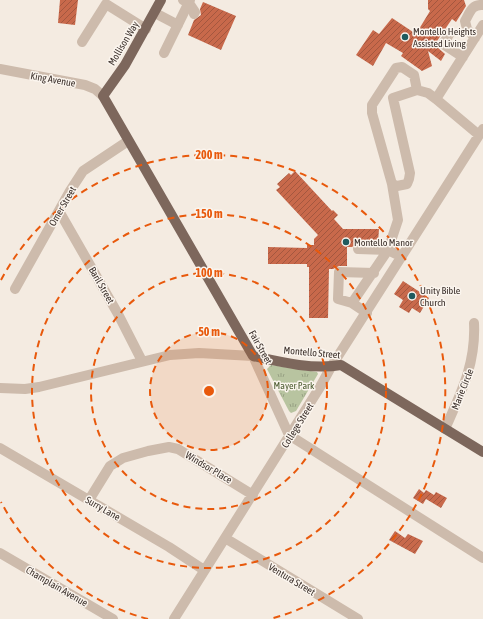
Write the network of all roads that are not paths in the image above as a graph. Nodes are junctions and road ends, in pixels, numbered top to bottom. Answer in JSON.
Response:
{"nodes":[{"id":1,"x":161,"y":0,"type":"edge"},
{"id":2,"x":107,"y":1,"type":"edge"},
{"id":3,"x":187,"y":1,"type":"edge"},
{"id":4,"x":483,"y":5,"type":"edge"},
{"id":5,"x":155,"y":12,"type":"junction"},
{"id":6,"x":179,"y":23,"type":"junction"},
{"id":7,"x":483,"y":25,"type":"edge"},
{"id":8,"x":146,"y":29,"type":"junction"},
{"id":9,"x":450,"y":33,"type":"dead end"},
{"id":10,"x":475,"y":38,"type":"junction"},
{"id":11,"x":82,"y":42,"type":"dead end"},
{"id":12,"x":164,"y":53,"type":"dead end"},
{"id":13,"x":463,"y":57,"type":"junction"},
{"id":14,"x":0,"y":69,"type":"edge"},
{"id":15,"x":417,"y":90,"type":"junction"},
{"id":16,"x":381,"y":92,"type":"junction"},
{"id":17,"x":102,"y":96,"type":"junction"},
{"id":18,"x":393,"y":98,"type":"junction"},
{"id":19,"x":436,"y":100,"type":"junction"},
{"id":20,"x":481,"y":132,"type":"edge"},
{"id":21,"x":128,"y":141,"type":"junction"},
{"id":22,"x":392,"y":184,"type":"junction"},
{"id":23,"x":59,"y":211,"type":"junction"},
{"id":24,"x":358,"y":249,"type":"dead end"},
{"id":25,"x":388,"y":250,"type":"junction"},
{"id":26,"x":402,"y":257,"type":"junction"},
{"id":27,"x":374,"y":273,"type":"junction"},
{"id":28,"x":15,"y":290,"type":"dead end"},
{"id":29,"x":352,"y":303,"type":"junction"},
{"id":30,"x":367,"y":313,"type":"junction"},
{"id":31,"x":474,"y":323,"type":"dead end"},
{"id":32,"x":253,"y":356,"type":"junction"},
{"id":33,"x":142,"y":361,"type":"junction"},
{"id":34,"x":331,"y":367,"type":"junction"},
{"id":35,"x":0,"y":388,"type":"edge"},
{"id":36,"x":445,"y":429,"type":"junction"},
{"id":37,"x":289,"y":435,"type":"junction"},
{"id":38,"x":0,"y":448,"type":"edge"},
{"id":39,"x":483,"y":452,"type":"edge"},
{"id":40,"x":253,"y":495,"type":"junction"},
{"id":41,"x":89,"y":500,"type":"junction"},
{"id":42,"x":225,"y":538,"type":"junction"},
{"id":43,"x":0,"y":552,"type":"edge"},
{"id":44,"x":483,"y":558,"type":"edge"},
{"id":45,"x":204,"y":570,"type":"junction"},
{"id":46,"x":113,"y":619,"type":"edge"},
{"id":47,"x":174,"y":619,"type":"edge"},
{"id":48,"x":358,"y":619,"type":"edge"}],
"edges":[{"from":1,"to":5,"type":"main road","name":"Mollison Way"},
{"from":2,"to":8,"type":"street"},
{"from":2,"to":11,"type":"street"},
{"from":3,"to":6,"type":"street"},
{"from":3,"to":6,"type":"street"},
{"from":4,"to":10,"type":"street"},
{"from":5,"to":6,"type":"street"},
{"from":5,"to":8,"type":"main road","name":"Mollison Way"},
{"from":6,"to":12,"type":"street"},
{"from":7,"to":10,"type":"street"},
{"from":8,"to":17,"type":"main road","name":"Mollison Way"},
{"from":9,"to":13,"type":"street"},
{"from":10,"to":13,"type":"street"},
{"from":13,"to":19,"type":"street"},
{"from":14,"to":17,"type":"street","name":"King Avenue"},
{"from":15,"to":16,"type":"street"},
{"from":15,"to":18,"type":"street"},
{"from":15,"to":19,"type":"street"},
{"from":16,"to":18,"type":"street"},
{"from":16,"to":22,"type":"street"},
{"from":17,"to":21,"type":"main road","name":"Fair Street"},
{"from":18,"to":22,"type":"street"},
{"from":19,"to":20,"type":"street"},
{"from":20,"to":26,"type":"street","name":"College Street"},
{"from":21,"to":23,"type":"street","name":"Omer Street"},
{"from":21,"to":32,"type":"main road","name":"Fair Street"},
{"from":22,"to":25,"type":"street"},
{"from":23,"to":28,"type":"street","name":"Omer Street"},
{"from":23,"to":33,"type":"street","name":"Baril Street"},
{"from":24,"to":25,"type":"street"},
{"from":25,"to":26,"type":"street"},
{"from":25,"to":27,"type":"street"},
{"from":26,"to":30,"type":"street","name":"College Street"},
{"from":27,"to":29,"type":"street"},
{"from":27,"to":29,"type":"street"},
{"from":29,"to":30,"type":"street"},
{"from":30,"to":34,"type":"street","name":"College Street"},
{"from":31,"to":36,"type":"street","name":"Marie Circle"},
{"from":32,"to":33,"type":"street","name":"Montello Street"},
{"from":32,"to":34,"type":"main road","name":"Montello Street"},
{"from":32,"to":37,"type":"street","name":"Fair Street"},
{"from":33,"to":35,"type":"street","name":"Montello Street"},
{"from":34,"to":36,"type":"main road","name":"Montello Street"},
{"from":34,"to":37,"type":"street","name":"College Street"},
{"from":36,"to":39,"type":"main road","name":"Montello Street"},
{"from":37,"to":40,"type":"street","name":"College Street"},
{"from":37,"to":44,"type":"street"},
{"from":38,"to":41,"type":"street","name":"Surry Lane"},
{"from":40,"to":41,"type":"street","name":"Windsor Place"},
{"from":40,"to":42,"type":"street","name":"College Street"},
{"from":41,"to":45,"type":"street","name":"Surry Lane"},
{"from":42,"to":45,"type":"street","name":"College Street"},
{"from":42,"to":48,"type":"street","name":"Ventura Street"},
{"from":43,"to":46,"type":"street","name":"Champlain Avenue"},
{"from":45,"to":47,"type":"street","name":"College Street"}]}
